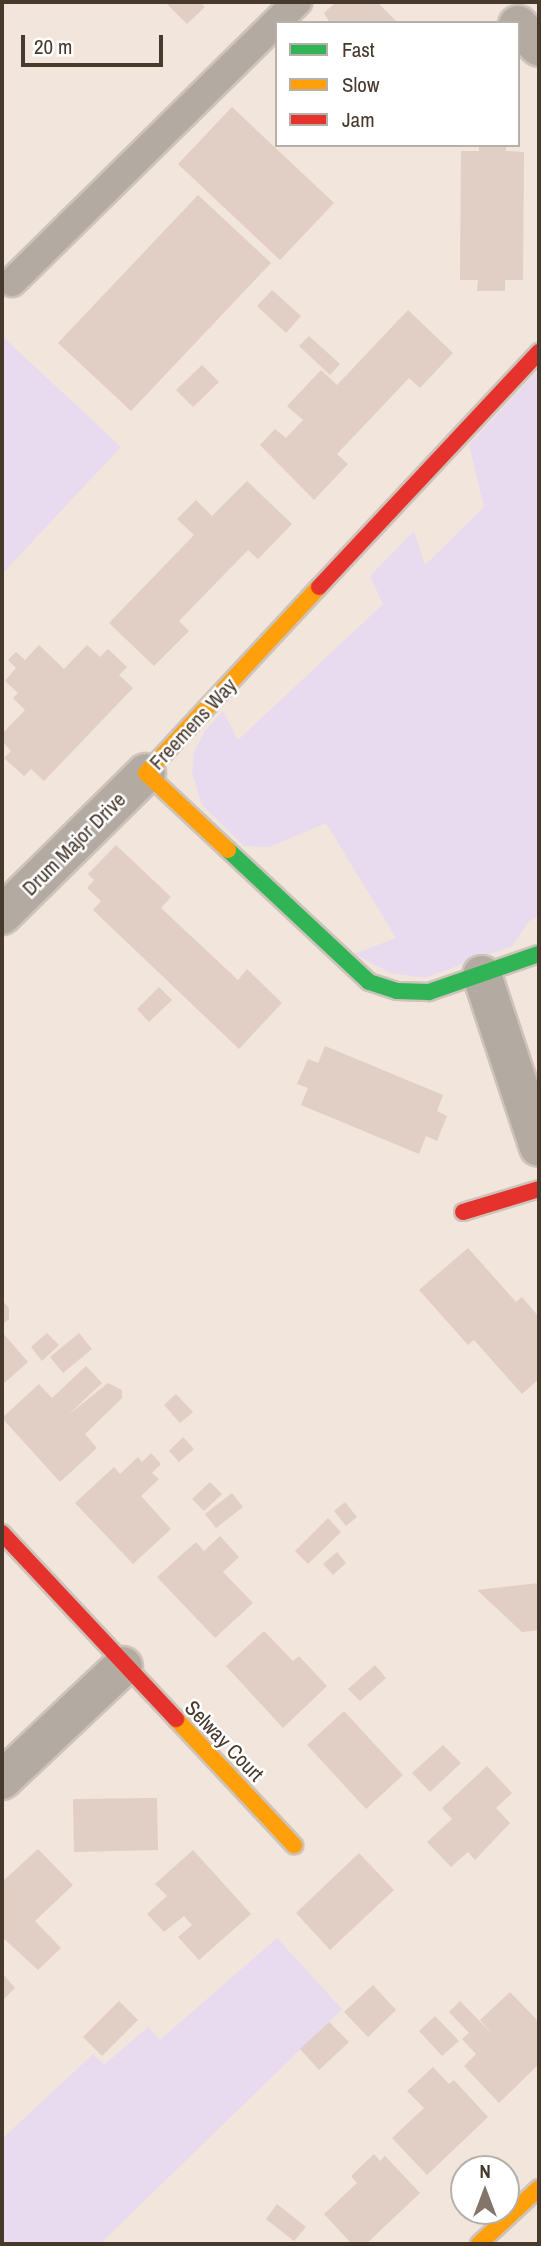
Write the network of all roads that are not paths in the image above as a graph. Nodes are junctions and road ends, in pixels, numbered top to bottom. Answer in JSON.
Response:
{"nodes":[{"id":1,"x":297,"y":2,"type":"edge"},
{"id":2,"x":495,"y":2,"type":"edge"},
{"id":3,"x":278,"y":21,"type":"edge"},
{"id":4,"x":514,"y":21,"type":"edge"},
{"id":5,"x":275,"y":24,"type":"edge"},
{"id":6,"x":520,"y":27,"type":"edge"},
{"id":7,"x":539,"y":47,"type":"edge"},
{"id":8,"x":12,"y":282,"type":"dead end"},
{"id":9,"x":539,"y":352,"type":"edge"},
{"id":10,"x":146,"y":772,"type":"junction"},
{"id":11,"x":2,"y":915,"type":"edge"},
{"id":12,"x":539,"y":954,"type":"edge"},
{"id":13,"x":482,"y":975,"type":"junction"},
{"id":14,"x":539,"y":1147,"type":"edge"},
{"id":15,"x":539,"y":1189,"type":"edge"},
{"id":16,"x":463,"y":1212,"type":"dead end"},
{"id":17,"x":2,"y":1533,"type":"edge"},
{"id":18,"x":123,"y":1666,"type":"junction"},
{"id":19,"x":2,"y":1780,"type":"edge"},
{"id":20,"x":294,"y":1845,"type":"dead end"},
{"id":21,"x":539,"y":2188,"type":"edge"},
{"id":22,"x":479,"y":2244,"type":"edge"}],
"edges":[{"from":1,"to":3,"type":"lane"},
{"from":2,"to":4,"type":"street"},
{"from":5,"to":8,"type":"lane"},
{"from":6,"to":7,"type":"street"},
{"from":9,"to":10,"type":"street","name":"Freemens Way"},
{"from":10,"to":11,"type":"street","name":"Drum Major Drive"},
{"from":10,"to":13,"type":"street","name":"Freemens Way"},
{"from":12,"to":13,"type":"street","name":"Freemens Way"},
{"from":13,"to":14,"type":"street"},
{"from":15,"to":16,"type":"street"},
{"from":17,"to":18,"type":"street","name":"Selway Court"},
{"from":18,"to":19,"type":"street"},
{"from":18,"to":20,"type":"street","name":"Selway Court"},
{"from":21,"to":22,"type":"street"}]}
